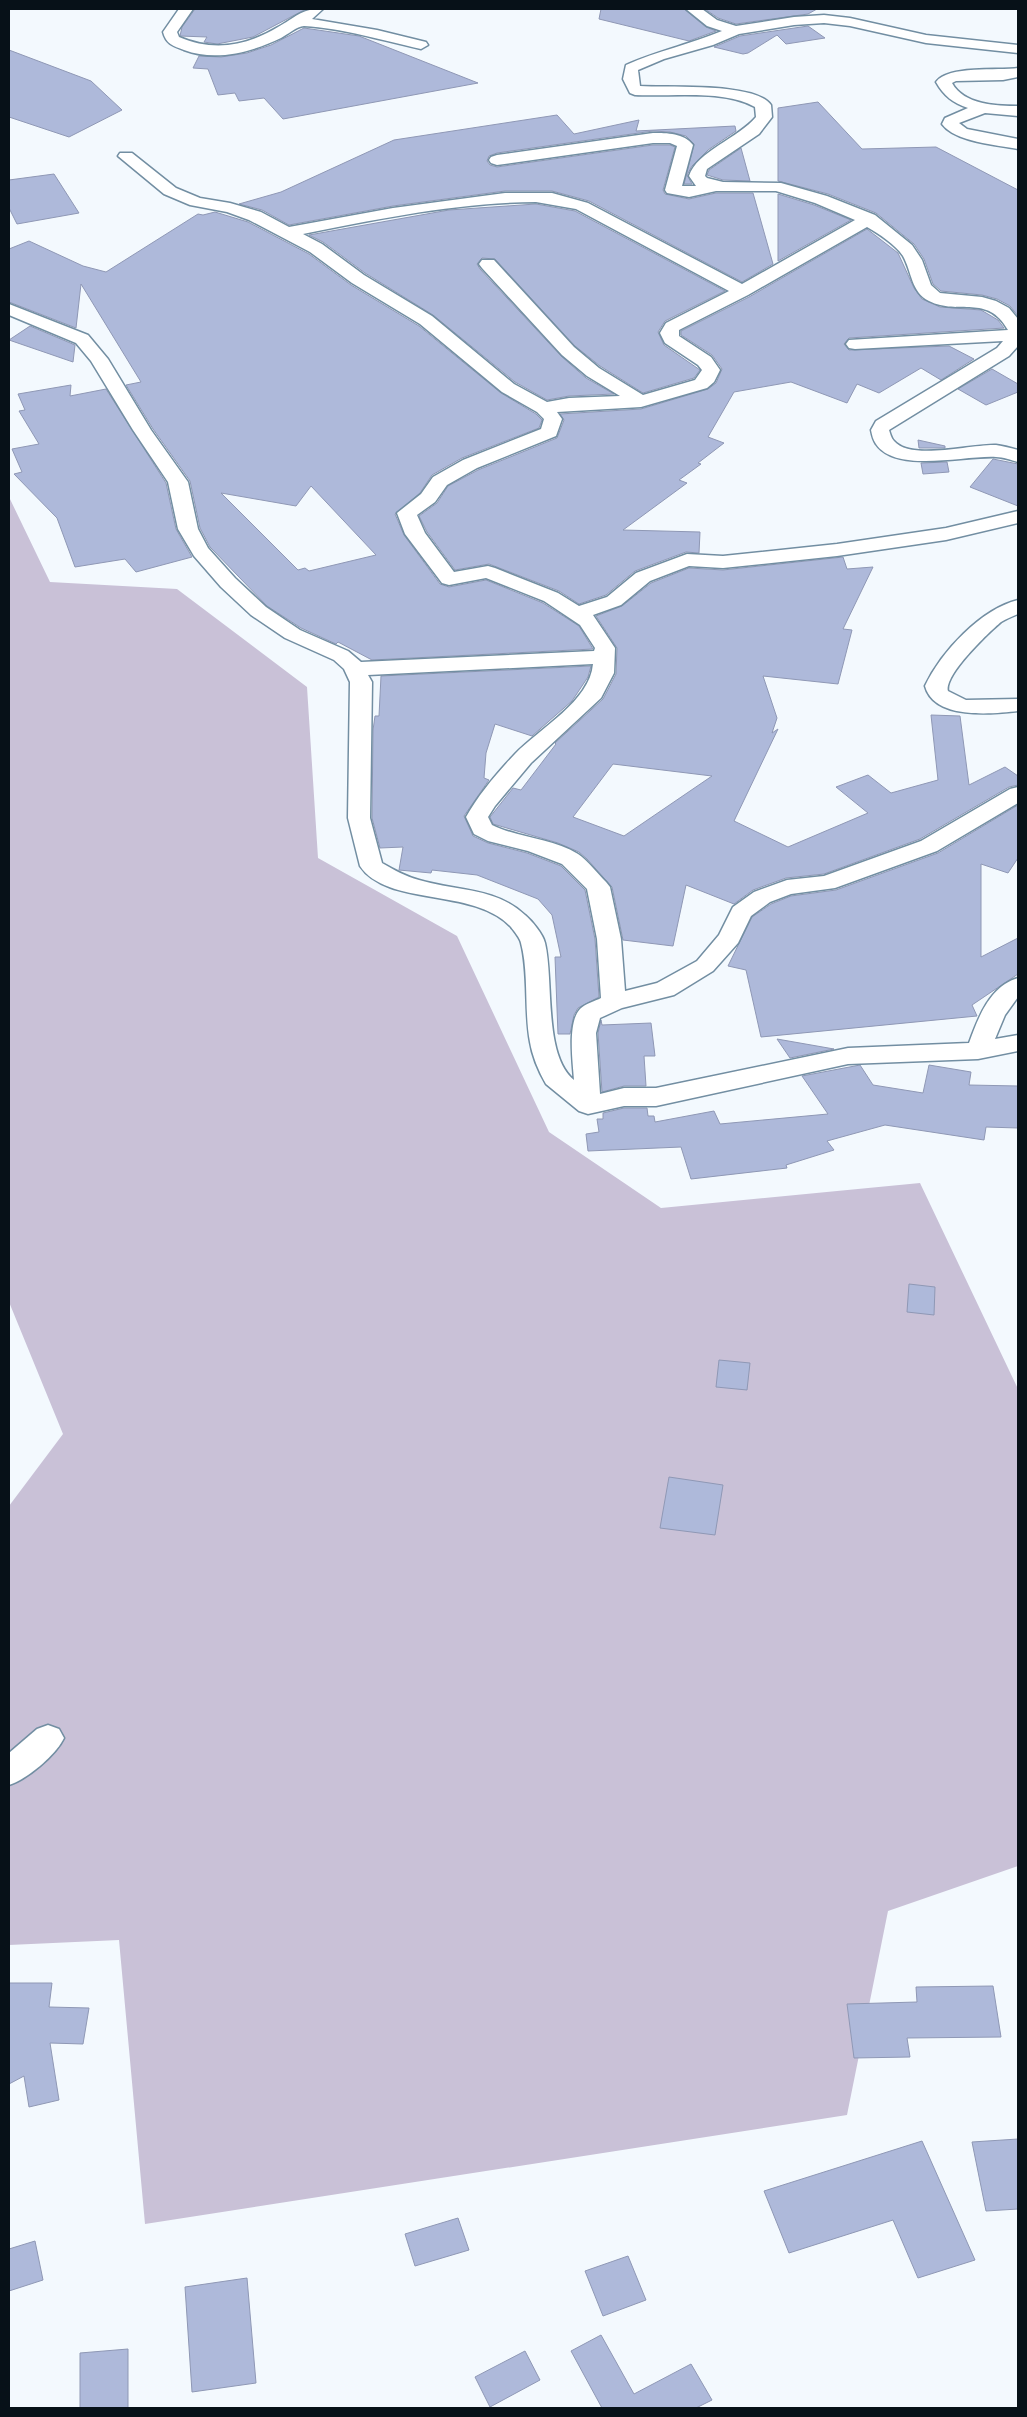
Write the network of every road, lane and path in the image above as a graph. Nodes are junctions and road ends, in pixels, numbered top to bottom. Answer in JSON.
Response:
{"nodes":[{"id":1,"x":186,"y":9,"type":"edge"},
{"id":2,"x":316,"y":9,"type":"edge"},
{"id":3,"x":693,"y":9,"type":"edge"},
{"id":4,"x":300,"y":21,"type":"junction"},
{"id":5,"x":736,"y":30,"type":"junction"},
{"id":6,"x":421,"y":45,"type":"dead end"},
{"id":7,"x":1018,"y":49,"type":"edge"},
{"id":8,"x":1018,"y":72,"type":"edge"},
{"id":9,"x":982,"y":108,"type":"junction"},
{"id":10,"x":1018,"y":111,"type":"edge"},
{"id":11,"x":1018,"y":144,"type":"edge"},
{"id":12,"x":126,"y":156,"type":"dead end"},
{"id":13,"x":497,"y":160,"type":"dead end"},
{"id":14,"x":712,"y":187,"type":"junction"},
{"id":15,"x":869,"y":219,"type":"junction"},
{"id":16,"x":285,"y":233,"type":"junction"},
{"id":17,"x":488,"y":264,"type":"dead end"},
{"id":18,"x":742,"y":291,"type":"junction"},
{"id":19,"x":9,"y":309,"type":"edge"},
{"id":20,"x":1018,"y":334,"type":"edge"},
{"id":21,"x":855,"y":344,"type":"dead end"},
{"id":22,"x":641,"y":401,"type":"junction"},
{"id":23,"x":544,"y":408,"type":"junction"},
{"id":24,"x":1018,"y":456,"type":"edge"},
{"id":25,"x":1018,"y":517,"type":"edge"},
{"id":26,"x":1018,"y":606,"type":"edge"},
{"id":27,"x":577,"y":614,"type":"junction"},
{"id":28,"x":604,"y":657,"type":"junction"},
{"id":29,"x":356,"y":669,"type":"junction"},
{"id":30,"x":1018,"y":705,"type":"edge"},
{"id":31,"x":1018,"y":794,"type":"edge"},
{"id":32,"x":1018,"y":986,"type":"edge"},
{"id":33,"x":614,"y":1002,"type":"junction"},
{"id":34,"x":1018,"y":1043,"type":"edge"},
{"id":35,"x":978,"y":1052,"type":"junction"},
{"id":36,"x":588,"y":1105,"type":"junction"},
{"id":37,"x":48,"y":1738,"type":"dead end"},
{"id":38,"x":9,"y":1772,"type":"edge"}],
"edges":[{"from":1,"to":4,"type":"street"},
{"from":2,"to":4,"type":"street"},
{"from":3,"to":5,"type":"street"},
{"from":4,"to":6,"type":"street"},
{"from":5,"to":7,"type":"street"},
{"from":5,"to":14,"type":"street"},
{"from":8,"to":9,"type":"street"},
{"from":9,"to":10,"type":"street"},
{"from":9,"to":11,"type":"street"},
{"from":12,"to":16,"type":"street"},
{"from":13,"to":14,"type":"street"},
{"from":14,"to":15,"type":"street"},
{"from":15,"to":18,"type":"street"},
{"from":15,"to":20,"type":"street"},
{"from":16,"to":18,"type":"street"},
{"from":16,"to":23,"type":"street"},
{"from":17,"to":22,"type":"street"},
{"from":18,"to":22,"type":"street"},
{"from":19,"to":29,"type":"street"},
{"from":20,"to":21,"type":"street"},
{"from":20,"to":24,"type":"street"},
{"from":22,"to":23,"type":"street"},
{"from":23,"to":27,"type":"street"},
{"from":25,"to":27,"type":"street"},
{"from":26,"to":30,"type":"street"},
{"from":27,"to":28,"type":"street"},
{"from":28,"to":29,"type":"street"},
{"from":28,"to":33,"type":"street"},
{"from":29,"to":36,"type":"street"},
{"from":31,"to":33,"type":"street"},
{"from":32,"to":35,"type":"street"},
{"from":33,"to":36,"type":"street"},
{"from":34,"to":35,"type":"street"},
{"from":35,"to":36,"type":"street"},
{"from":37,"to":38,"type":"street"}]}
